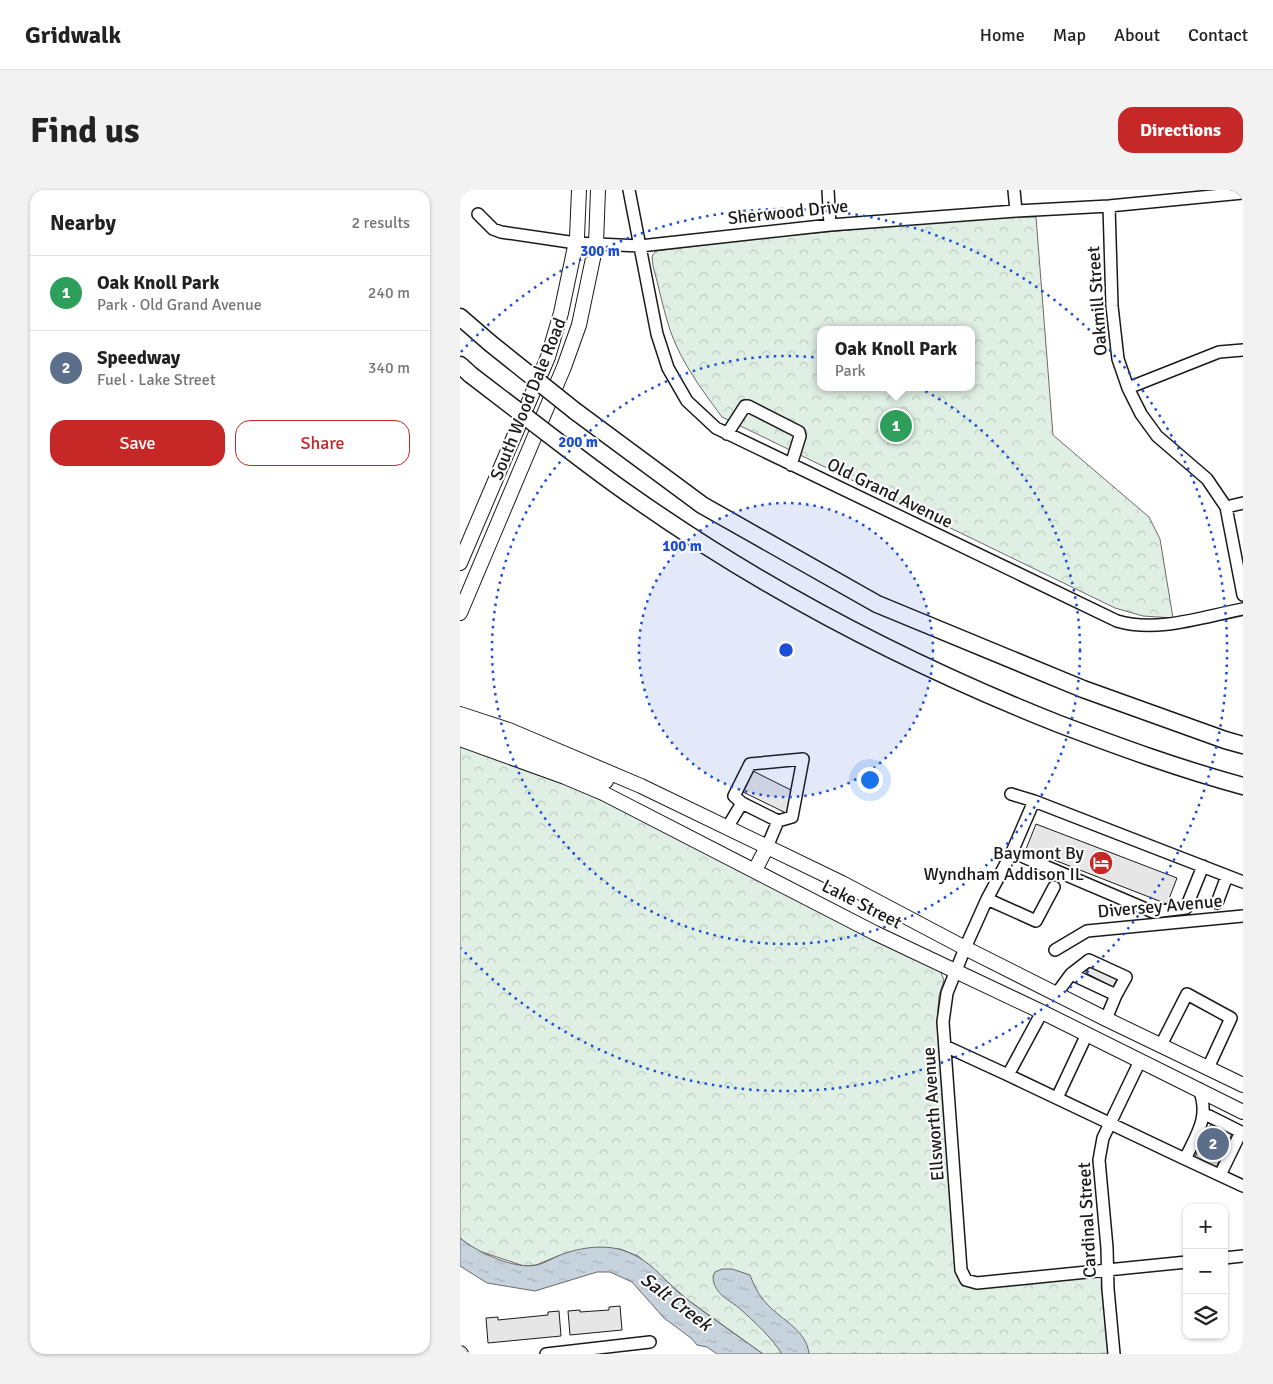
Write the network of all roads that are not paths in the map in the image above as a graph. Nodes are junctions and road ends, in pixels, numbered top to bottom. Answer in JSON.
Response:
{"nodes":[{"id":1,"x":579,"y":190,"type":"edge"},
{"id":2,"x":598,"y":190,"type":"edge"},
{"id":3,"x":629,"y":190,"type":"edge"},
{"id":4,"x":828,"y":190,"type":"edge"},
{"id":5,"x":1014,"y":190,"type":"edge"},
{"id":6,"x":1203,"y":193,"type":"edge"},
{"id":7,"x":1243,"y":193,"type":"edge"},
{"id":8,"x":1109,"y":206,"type":"junction"},
{"id":9,"x":1016,"y":210,"type":"junction"},
{"id":10,"x":478,"y":214,"type":"dead end"},
{"id":11,"x":830,"y":225,"type":"junction"},
{"id":12,"x":576,"y":243,"type":"junction"},
{"id":13,"x":596,"y":244,"type":"junction"},
{"id":14,"x":640,"y":246,"type":"junction"},
{"id":15,"x":460,"y":318,"type":"edge"},
{"id":16,"x":1243,"y":350,"type":"edge"},
{"id":17,"x":466,"y":370,"type":"edge"},
{"id":18,"x":1128,"y":388,"type":"junction"},
{"id":19,"x":727,"y":434,"type":"junction"},
{"id":20,"x":791,"y":465,"type":"junction"},
{"id":21,"x":1243,"y":503,"type":"edge"},
{"id":22,"x":1226,"y":507,"type":"junction"},
{"id":23,"x":460,"y":563,"type":"edge"},
{"id":24,"x":1243,"y":594,"type":"edge"},
{"id":25,"x":1243,"y":609,"type":"edge"},
{"id":26,"x":460,"y":614,"type":"edge"},
{"id":27,"x":460,"y":708,"type":"edge"},
{"id":28,"x":460,"y":714,"type":"edge"},
{"id":29,"x":474,"y":718,"type":"junction"},
{"id":30,"x":460,"y":727,"type":"edge"},
{"id":31,"x":1215,"y":737,"type":"junction"},
{"id":32,"x":460,"y":739,"type":"edge"},
{"id":33,"x":1243,"y":740,"type":"edge"},
{"id":34,"x":1243,"y":745,"type":"edge"},
{"id":35,"x":1199,"y":774,"type":"junction"},
{"id":36,"x":641,"y":786,"type":"junction"},
{"id":37,"x":1243,"y":786,"type":"edge"},
{"id":38,"x":1011,"y":794,"type":"dead end"},
{"id":39,"x":1243,"y":798,"type":"edge"},
{"id":40,"x":1034,"y":801,"type":"junction"},
{"id":41,"x":742,"y":803,"type":"junction"},
{"id":42,"x":778,"y":821,"type":"junction"},
{"id":43,"x":727,"y":828,"type":"junction"},
{"id":44,"x":767,"y":847,"type":"junction"},
{"id":45,"x":1012,"y":852,"type":"junction"},
{"id":46,"x":1202,"y":866,"type":"junction"},
{"id":47,"x":755,"y":870,"type":"junction"},
{"id":48,"x":1227,"y":876,"type":"junction"},
{"id":49,"x":1243,"y":882,"type":"edge"},
{"id":50,"x":1054,"y":886,"type":"dead end"},
{"id":51,"x":987,"y":899,"type":"junction"},
{"id":52,"x":1217,"y":903,"type":"dead end"},
{"id":53,"x":1186,"y":908,"type":"junction"},
{"id":54,"x":1243,"y":916,"type":"edge"},
{"id":55,"x":1193,"y":921,"type":"junction"},
{"id":56,"x":964,"y":948,"type":"junction"},
{"id":57,"x":1055,"y":950,"type":"dead end"},
{"id":58,"x":955,"y":970,"type":"junction"},
{"id":59,"x":1071,"y":974,"type":"junction"},
{"id":60,"x":1056,"y":993,"type":"junction"},
{"id":61,"x":1116,"y":995,"type":"junction"},
{"id":62,"x":1042,"y":1012,"type":"junction"},
{"id":63,"x":1106,"y":1019,"type":"junction"},
{"id":64,"x":1087,"y":1034,"type":"junction"},
{"id":65,"x":1161,"y":1045,"type":"junction"},
{"id":66,"x":946,"y":1046,"type":"junction"},
{"id":67,"x":1140,"y":1061,"type":"junction"},
{"id":68,"x":1208,"y":1068,"type":"junction"},
{"id":69,"x":1008,"y":1075,"type":"junction"},
{"id":70,"x":1243,"y":1085,"type":"edge"},
{"id":71,"x":1199,"y":1089,"type":"junction"},
{"id":72,"x":1057,"y":1098,"type":"junction"},
{"id":73,"x":1241,"y":1111,"type":"edge"},
{"id":74,"x":1206,"y":1118,"type":"junction"},
{"id":75,"x":1110,"y":1123,"type":"junction"},
{"id":76,"x":1185,"y":1159,"type":"junction"},
{"id":77,"x":1220,"y":1175,"type":"junction"},
{"id":78,"x":1243,"y":1186,"type":"edge"},
{"id":79,"x":1243,"y":1256,"type":"edge"},
{"id":80,"x":1228,"y":1258,"type":"edge"},
{"id":81,"x":1183,"y":1262,"type":"edge"},
{"id":82,"x":1108,"y":1270,"type":"junction"},
{"id":83,"x":650,"y":1342,"type":"dead end"},
{"id":84,"x":546,"y":1354,"type":"edge"},
{"id":85,"x":1114,"y":1354,"type":"edge"}],
"edges":[{"from":1,"to":12,"type":"main road","name":"South Wood Dale Road"},
{"from":2,"to":13,"type":"main road","name":"South Wood Dale Road"},
{"from":3,"to":14,"type":"street","name":"Old Grand Avenue"},
{"from":4,"to":11,"type":"street"},
{"from":5,"to":9,"type":"street"},
{"from":6,"to":7,"type":"street","name":"Sherwood Drive"},
{"from":6,"to":8,"type":"street","name":"Sherwood Drive"},
{"from":8,"to":9,"type":"street","name":"Sherwood Drive"},
{"from":8,"to":18,"type":"street","name":"Oakmill Street"},
{"from":9,"to":11,"type":"street","name":"Sherwood Drive"},
{"from":10,"to":12,"type":"street","name":"Sherwood Drive"},
{"from":11,"to":14,"type":"street","name":"Sherwood Drive"},
{"from":12,"to":13,"type":"street","name":"Sherwood Drive"},
{"from":12,"to":23,"type":"main road","name":"South Wood Dale Road"},
{"from":13,"to":14,"type":"street","name":"Sherwood Drive"},
{"from":13,"to":26,"type":"main road","name":"South Wood Dale Road"},
{"from":14,"to":19,"type":"street","name":"Old Grand Avenue"},
{"from":15,"to":31,"type":"highway","bridge":true},
{"from":16,"to":18,"type":"street"},
{"from":17,"to":35,"type":"highway","bridge":true},
{"from":18,"to":22,"type":"street","name":"Oakmill Street"},
{"from":19,"to":20,"type":"street","name":"Old Grand Avenue"},
{"from":19,"to":20,"type":"street"},
{"from":20,"to":25,"type":"street","name":"Old Grand Avenue"},
{"from":21,"to":22,"type":"street"},
{"from":22,"to":24,"type":"street","name":"Oakmill Street"},
{"from":27,"to":29,"type":"main road"},
{"from":28,"to":29,"type":"main road","name":"Lake Street"},
{"from":29,"to":36,"type":"main road","name":"Lake Street"},
{"from":30,"to":36,"type":"main road"},
{"from":31,"to":33,"type":"highway"},
{"from":31,"to":34,"type":"highway"},
{"from":32,"to":47,"type":"main road","name":"Lake Street"},
{"from":35,"to":37,"type":"highway"},
{"from":35,"to":39,"type":"highway"},
{"from":36,"to":43,"type":"main road","name":"Lake Street"},
{"from":38,"to":40,"type":"street"},
{"from":40,"to":45,"type":"street","name":"Ellsworth Avenue"},
{"from":40,"to":46,"type":"street"},
{"from":41,"to":42,"type":"street"},
{"from":41,"to":42,"type":"street"},
{"from":41,"to":43,"type":"street"},
{"from":42,"to":44,"type":"street"},
{"from":43,"to":44,"type":"main road","name":"Lake Street"},
{"from":44,"to":47,"type":"main road"},
{"from":44,"to":56,"type":"main road","name":"Lake Street"},
{"from":45,"to":51,"type":"street","name":"Ellsworth Avenue"},
{"from":45,"to":53,"type":"street"},
{"from":46,"to":48,"type":"street"},
{"from":46,"to":53,"type":"street"},
{"from":47,"to":58,"type":"main road","name":"Lake Street"},
{"from":48,"to":49,"type":"street"},
{"from":48,"to":52,"type":"street"},
{"from":50,"to":51,"type":"street"},
{"from":51,"to":56,"type":"street","name":"Ellsworth Avenue"},
{"from":53,"to":55,"type":"street"},
{"from":54,"to":55,"type":"street","name":"Diversey Avenue"},
{"from":55,"to":57,"type":"street","name":"Diversey Avenue"},
{"from":56,"to":58,"type":"street","name":"Ellsworth Avenue"},
{"from":56,"to":60,"type":"main road","name":"Lake Street"},
{"from":58,"to":62,"type":"main road","name":"Lake Street"},
{"from":58,"to":66,"type":"street","name":"Ellsworth Avenue"},
{"from":59,"to":60,"type":"street"},
{"from":59,"to":61,"type":"street"},
{"from":59,"to":61,"type":"street"},
{"from":60,"to":63,"type":"main road","name":"Lake Street"},
{"from":61,"to":63,"type":"street"},
{"from":62,"to":64,"type":"main road","name":"Lake Street"},
{"from":62,"to":69,"type":"street"},
{"from":63,"to":65,"type":"main road","name":"Lake Street"},
{"from":64,"to":67,"type":"main road","name":"Lake Street"},
{"from":64,"to":72,"type":"street"},
{"from":65,"to":68,"type":"main road","name":"Lake Street"},
{"from":65,"to":68,"type":"street"},
{"from":66,"to":69,"type":"street"},
{"from":66,"to":82,"type":"street","name":"Ellsworth Avenue"},
{"from":67,"to":71,"type":"main road","name":"Lake Street"},
{"from":67,"to":75,"type":"street","name":"Cardinal Street"},
{"from":68,"to":70,"type":"main road","name":"Lake Street"},
{"from":69,"to":72,"type":"street"},
{"from":71,"to":73,"type":"main road","name":"Lake Street"},
{"from":71,"to":74,"type":"street"},
{"from":72,"to":75,"type":"street"},
{"from":73,"to":74,"type":"street"},
{"from":74,"to":76,"type":"street"},
{"from":74,"to":77,"type":"street"},
{"from":75,"to":76,"type":"street"},
{"from":75,"to":82,"type":"street","name":"Cardinal Street"},
{"from":76,"to":77,"type":"street"},
{"from":77,"to":78,"type":"street"},
{"from":79,"to":80,"type":"street"},
{"from":81,"to":82,"type":"street"},
{"from":82,"to":85,"type":"street","name":"Cardinal Street"},
{"from":83,"to":84,"type":"street"}]}
